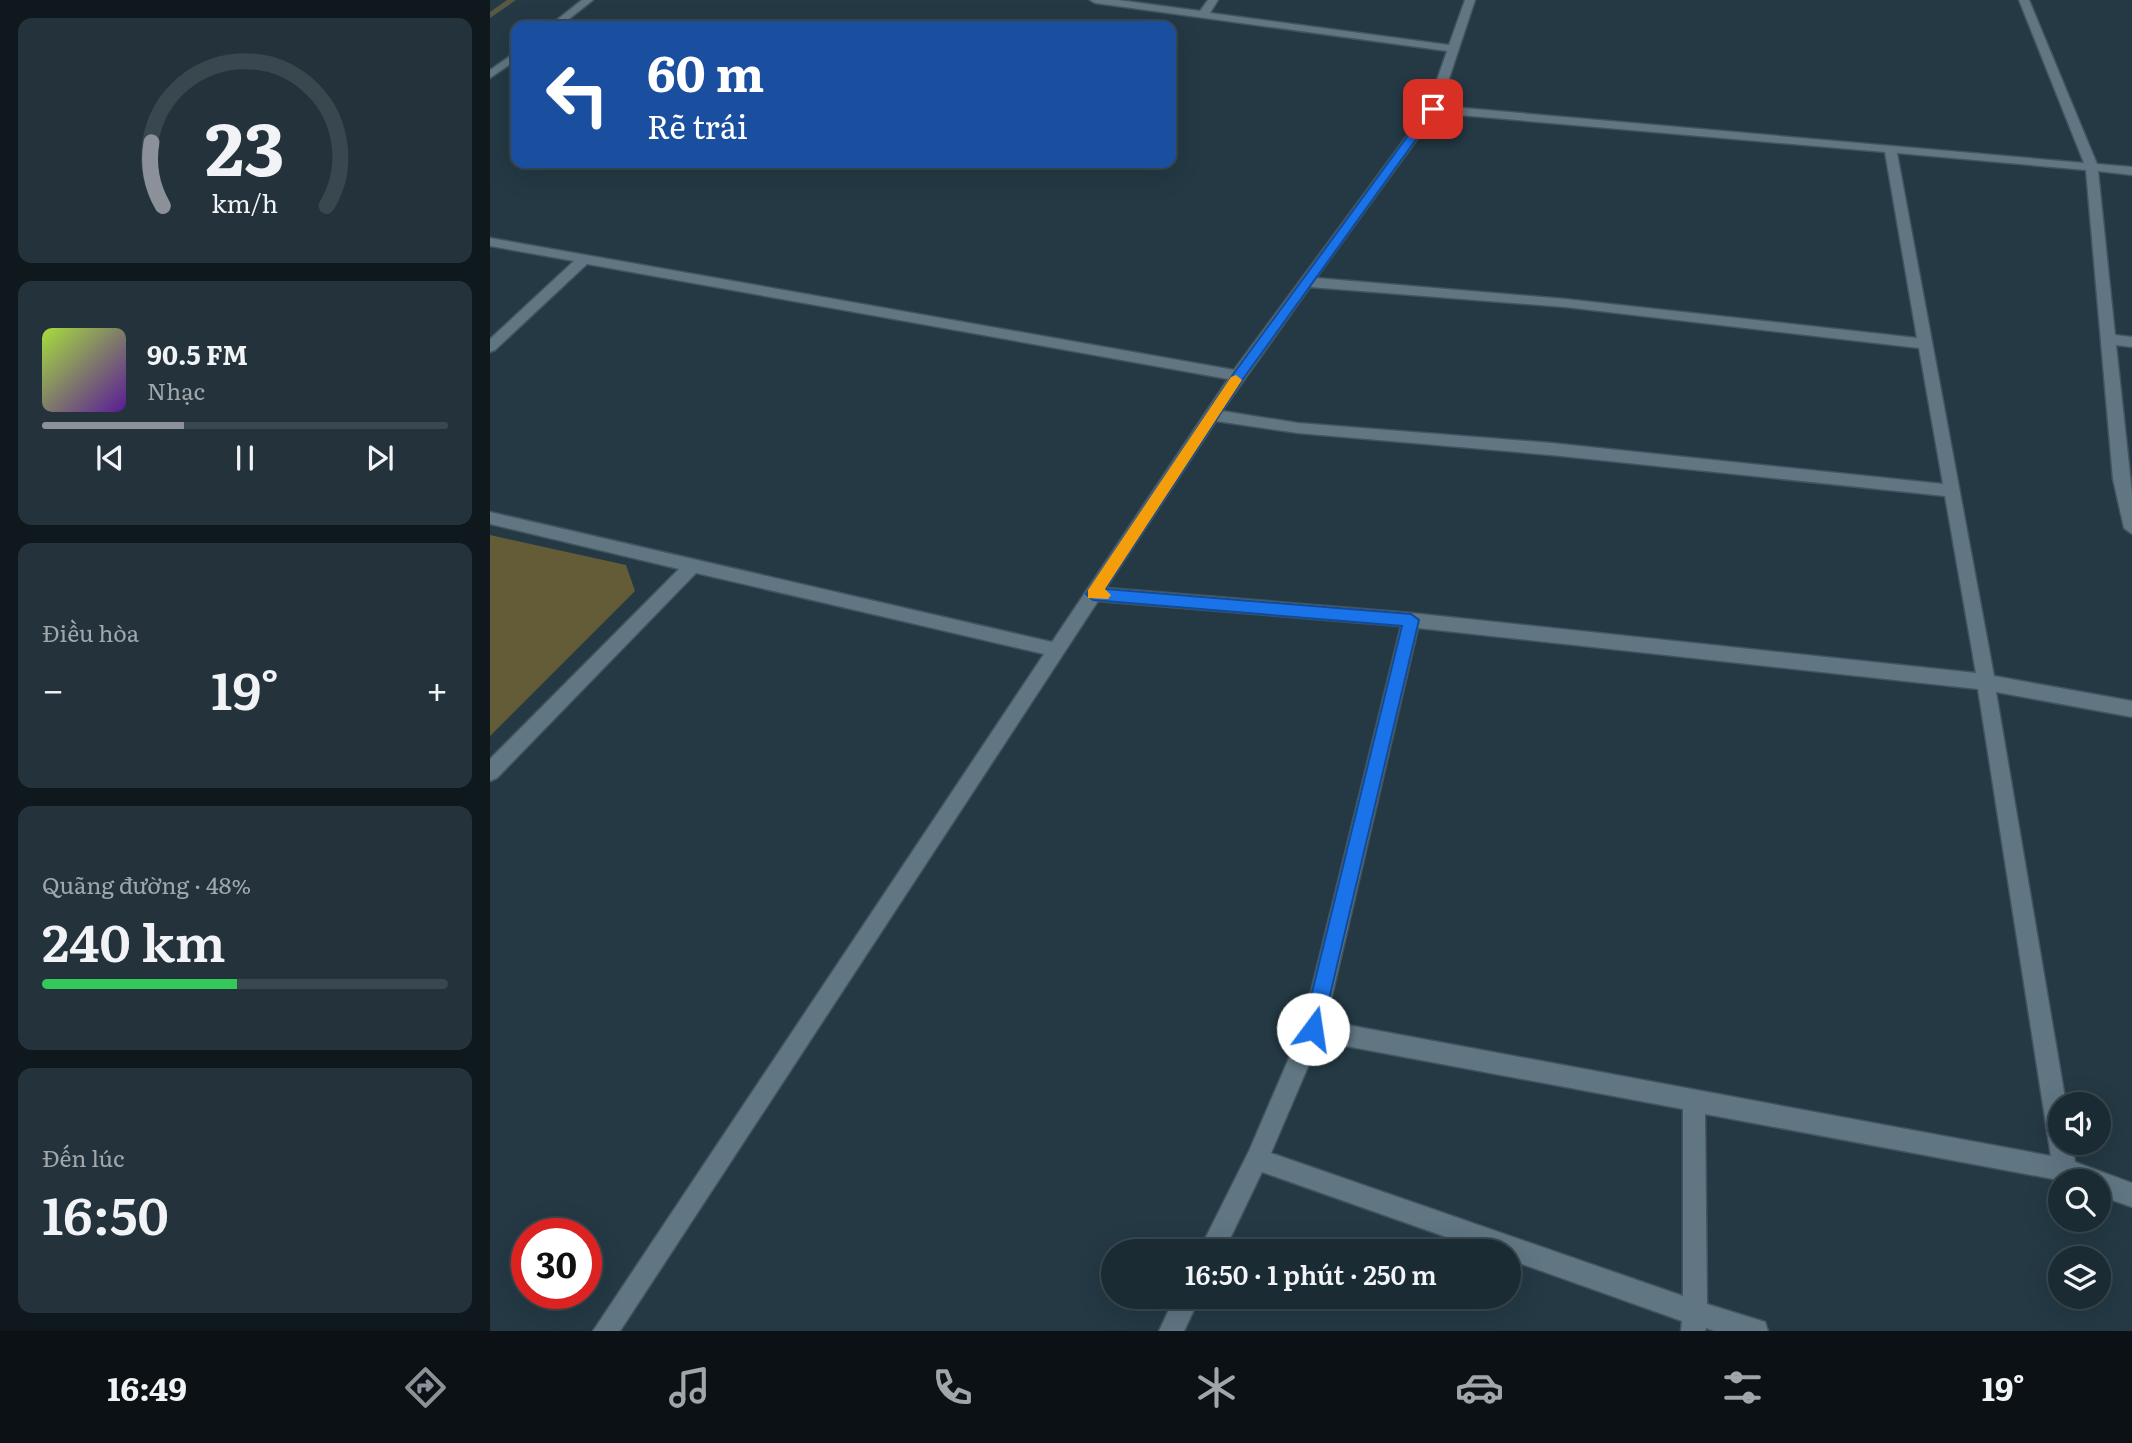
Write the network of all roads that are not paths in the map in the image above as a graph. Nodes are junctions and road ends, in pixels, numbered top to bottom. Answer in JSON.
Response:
{"nodes":[{"id":1,"x":588,"y":0,"type":"edge"},
{"id":2,"x":1095,"y":0,"type":"edge"},
{"id":3,"x":1213,"y":0,"type":"edge"},
{"id":4,"x":1470,"y":0,"type":"edge"},
{"id":5,"x":2024,"y":0,"type":"edge"},
{"id":6,"x":1203,"y":15,"type":"junction"},
{"id":7,"x":561,"y":21,"type":"edge"},
{"id":8,"x":1454,"y":49,"type":"junction"},
{"id":9,"x":511,"y":59,"type":"edge"},
{"id":10,"x":490,"y":75,"type":"edge"},
{"id":11,"x":1433,"y":109,"type":"junction"},
{"id":12,"x":1890,"y":149,"type":"junction"},
{"id":13,"x":2092,"y":167,"type":"junction"},
{"id":14,"x":2132,"y":171,"type":"edge"},
{"id":15,"x":490,"y":242,"type":"edge"},
{"id":16,"x":584,"y":259,"type":"junction"},
{"id":17,"x":1307,"y":282,"type":"junction"},
{"id":18,"x":2108,"y":339,"type":"junction"},
{"id":19,"x":2132,"y":342,"type":"edge"},
{"id":20,"x":1926,"y":344,"type":"junction"},
{"id":21,"x":490,"y":347,"type":"edge"},
{"id":22,"x":1238,"y":376,"type":"junction"},
{"id":23,"x":1212,"y":415,"type":"junction"},
{"id":24,"x":1952,"y":491,"type":"junction"},
{"id":25,"x":490,"y":518,"type":"edge"},
{"id":26,"x":2132,"y":528,"type":"edge"},
{"id":27,"x":692,"y":566,"type":"junction"},
{"id":28,"x":1093,"y":594,"type":"junction"},
{"id":29,"x":1411,"y":620,"type":"junction"},
{"id":30,"x":1057,"y":650,"type":"junction"},
{"id":31,"x":1986,"y":682,"type":"junction"},
{"id":32,"x":2132,"y":709,"type":"edge"},
{"id":33,"x":490,"y":772,"type":"edge"},
{"id":34,"x":1313,"y":1029,"type":"junction"},
{"id":35,"x":2052,"y":1092,"type":"edge"},
{"id":36,"x":1694,"y":1100,"type":"junction"},
{"id":37,"x":1257,"y":1159,"type":"junction"},
{"id":38,"x":2060,"y":1169,"type":"edge"},
{"id":39,"x":2111,"y":1187,"type":"edge"},
{"id":40,"x":2132,"y":1195,"type":"edge"},
{"id":41,"x":1217,"y":1239,"type":"edge"},
{"id":42,"x":1182,"y":1309,"type":"edge"},
{"id":43,"x":1694,"y":1322,"type":"edge"},
{"id":44,"x":605,"y":1331,"type":"edge"},
{"id":45,"x":1171,"y":1331,"type":"edge"},
{"id":46,"x":1756,"y":1331,"type":"edge"}],
"edges":[{"from":1,"to":7,"type":"street"},
{"from":2,"to":6,"type":"street"},
{"from":3,"to":6,"type":"street"},
{"from":4,"to":8,"type":"street"},
{"from":5,"to":13,"type":"street"},
{"from":6,"to":8,"type":"street"},
{"from":8,"to":11,"type":"street"},
{"from":9,"to":10,"type":"street"},
{"from":11,"to":12,"type":"street"},
{"from":11,"to":17,"type":"street"},
{"from":12,"to":13,"type":"street"},
{"from":12,"to":20,"type":"street"},
{"from":13,"to":14,"type":"street"},
{"from":13,"to":18,"type":"street"},
{"from":15,"to":16,"type":"street"},
{"from":16,"to":21,"type":"street"},
{"from":16,"to":22,"type":"street"},
{"from":17,"to":20,"type":"street"},
{"from":17,"to":22,"type":"street"},
{"from":18,"to":19,"type":"street"},
{"from":18,"to":26,"type":"street"},
{"from":20,"to":24,"type":"street"},
{"from":22,"to":23,"type":"street"},
{"from":23,"to":24,"type":"street"},
{"from":23,"to":28,"type":"street"},
{"from":24,"to":31,"type":"street"},
{"from":25,"to":27,"type":"street"},
{"from":27,"to":30,"type":"street"},
{"from":27,"to":33,"type":"street"},
{"from":28,"to":29,"type":"street"},
{"from":28,"to":30,"type":"street"},
{"from":29,"to":31,"type":"street"},
{"from":29,"to":34,"type":"street"},
{"from":30,"to":44,"type":"street"},
{"from":31,"to":32,"type":"street"},
{"from":31,"to":35,"type":"street"},
{"from":34,"to":36,"type":"street"},
{"from":34,"to":37,"type":"street"},
{"from":36,"to":38,"type":"street"},
{"from":36,"to":43,"type":"street"},
{"from":37,"to":41,"type":"street"},
{"from":37,"to":43,"type":"street"},
{"from":39,"to":40,"type":"street"},
{"from":42,"to":45,"type":"street"},
{"from":43,"to":46,"type":"street"}]}
